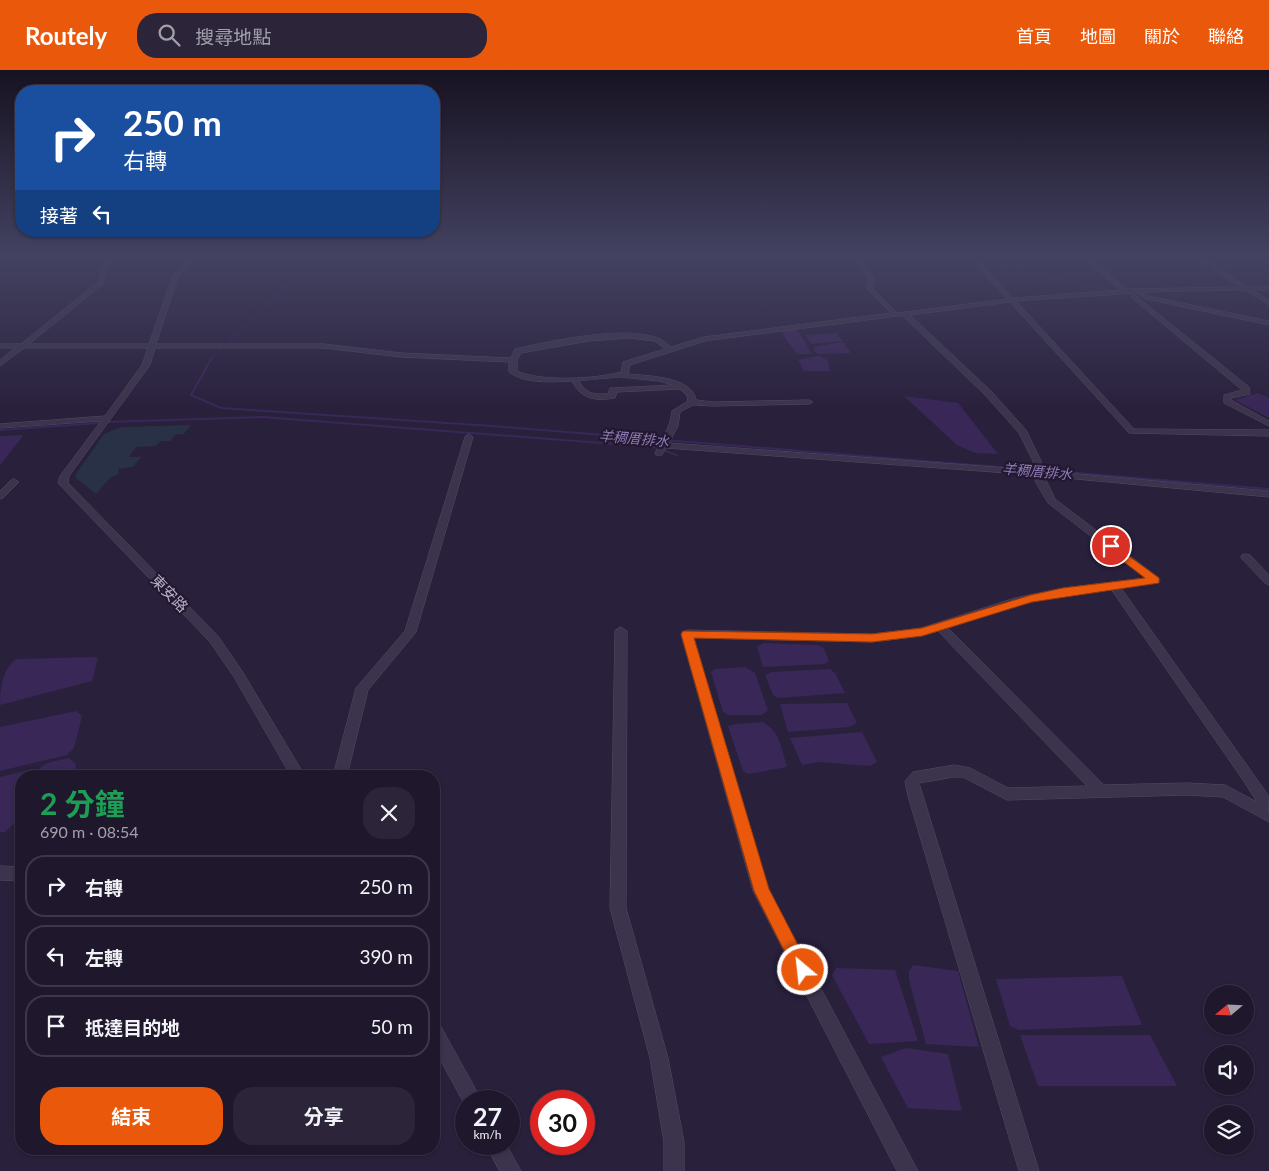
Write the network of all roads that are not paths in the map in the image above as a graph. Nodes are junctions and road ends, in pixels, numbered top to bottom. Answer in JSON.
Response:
{"nodes":[{"id":1,"x":72,"y":306,"type":"edge"},
{"id":2,"x":166,"y":306,"type":"edge"},
{"id":3,"x":891,"y":306,"type":"edge"},
{"id":4,"x":965,"y":306,"type":"edge"},
{"id":5,"x":1018,"y":306,"type":"edge"},
{"id":6,"x":1150,"y":306,"type":"edge"},
{"id":7,"x":1190,"y":306,"type":"edge"},
{"id":8,"x":901,"y":315,"type":"junction"},
{"id":9,"x":1269,"y":323,"type":"edge"},
{"id":10,"x":153,"y":345,"type":"junction"},
{"id":11,"x":0,"y":346,"type":"edge"},
{"id":12,"x":23,"y":346,"type":"junction"},
{"id":13,"x":669,"y":349,"type":"junction"},
{"id":14,"x":513,"y":360,"type":"junction"},
{"id":15,"x":0,"y":364,"type":"edge"},
{"id":16,"x":622,"y":375,"type":"junction"},
{"id":17,"x":575,"y":380,"type":"junction"},
{"id":18,"x":681,"y":387,"type":"junction"},
{"id":19,"x":692,"y":402,"type":"junction"},
{"id":20,"x":809,"y":402,"type":"dead end"},
{"id":21,"x":103,"y":422,"type":"junction"},
{"id":22,"x":1269,"y":424,"type":"edge"},
{"id":23,"x":0,"y":426,"type":"edge"},
{"id":24,"x":0,"y":433,"type":"edge"},
{"id":25,"x":1269,"y":433,"type":"edge"},
{"id":26,"x":469,"y":437,"type":"dead end"},
{"id":27,"x":1039,"y":469,"type":"junction"},
{"id":28,"x":14,"y":482,"type":"dead end"},
{"id":29,"x":1269,"y":494,"type":"edge"},
{"id":30,"x":0,"y":496,"type":"edge"},
{"id":31,"x":1246,"y":557,"type":"dead end"},
{"id":32,"x":1269,"y":582,"type":"edge"},
{"id":33,"x":1113,"y":585,"type":"junction"},
{"id":34,"x":940,"y":626,"type":"junction"},
{"id":35,"x":621,"y":631,"type":"dead end"},
{"id":36,"x":294,"y":770,"type":"edge"},
{"id":37,"x":342,"y":770,"type":"edge"},
{"id":38,"x":1102,"y":792,"type":"junction"},
{"id":39,"x":1268,"y":815,"type":"edge"},
{"id":40,"x":0,"y":873,"type":"edge"},
{"id":41,"x":15,"y":874,"type":"edge"},
{"id":42,"x":440,"y":1042,"type":"edge"},
{"id":43,"x":467,"y":1090,"type":"edge"},
{"id":44,"x":502,"y":1155,"type":"edge"},
{"id":45,"x":511,"y":1171,"type":"edge"},
{"id":46,"x":674,"y":1171,"type":"edge"},
{"id":47,"x":908,"y":1171,"type":"edge"},
{"id":48,"x":1029,"y":1171,"type":"edge"}],
"edges":[{"from":1,"to":12,"type":"street"},
{"from":2,"to":10,"type":"street"},
{"from":3,"to":8,"type":"street"},
{"from":4,"to":8,"type":"street"},
{"from":5,"to":25,"type":"street"},
{"from":6,"to":22,"type":"street"},
{"from":7,"to":9,"type":"street"},
{"from":8,"to":13,"type":"street"},
{"from":8,"to":27,"type":"street"},
{"from":10,"to":12,"type":"street"},
{"from":10,"to":14,"type":"street"},
{"from":10,"to":21,"type":"street"},
{"from":11,"to":12,"type":"street"},
{"from":12,"to":15,"type":"street"},
{"from":13,"to":14,"type":"street"},
{"from":13,"to":16,"type":"street"},
{"from":14,"to":17,"type":"street"},
{"from":16,"to":17,"type":"street"},
{"from":16,"to":18,"type":"street"},
{"from":17,"to":18,"type":"street"},
{"from":18,"to":19,"type":"street"},
{"from":19,"to":20,"type":"street"},
{"from":19,"to":27,"type":"street"},
{"from":21,"to":23,"type":"street"},
{"from":21,"to":24,"type":"street"},
{"from":21,"to":36,"type":"street","name":"東安路"},
{"from":26,"to":37,"type":"street"},
{"from":27,"to":29,"type":"street"},
{"from":27,"to":33,"type":"street"},
{"from":28,"to":30,"type":"street"},
{"from":31,"to":32,"type":"street"},
{"from":33,"to":34,"type":"street"},
{"from":33,"to":39,"type":"street"},
{"from":34,"to":38,"type":"street"},
{"from":34,"to":47,"type":"street"},
{"from":35,"to":46,"type":"street"},
{"from":38,"to":39,"type":"street"},
{"from":38,"to":48,"type":"street"},
{"from":40,"to":41,"type":"street"},
{"from":42,"to":43,"type":"street"},
{"from":44,"to":45,"type":"street"}]}
